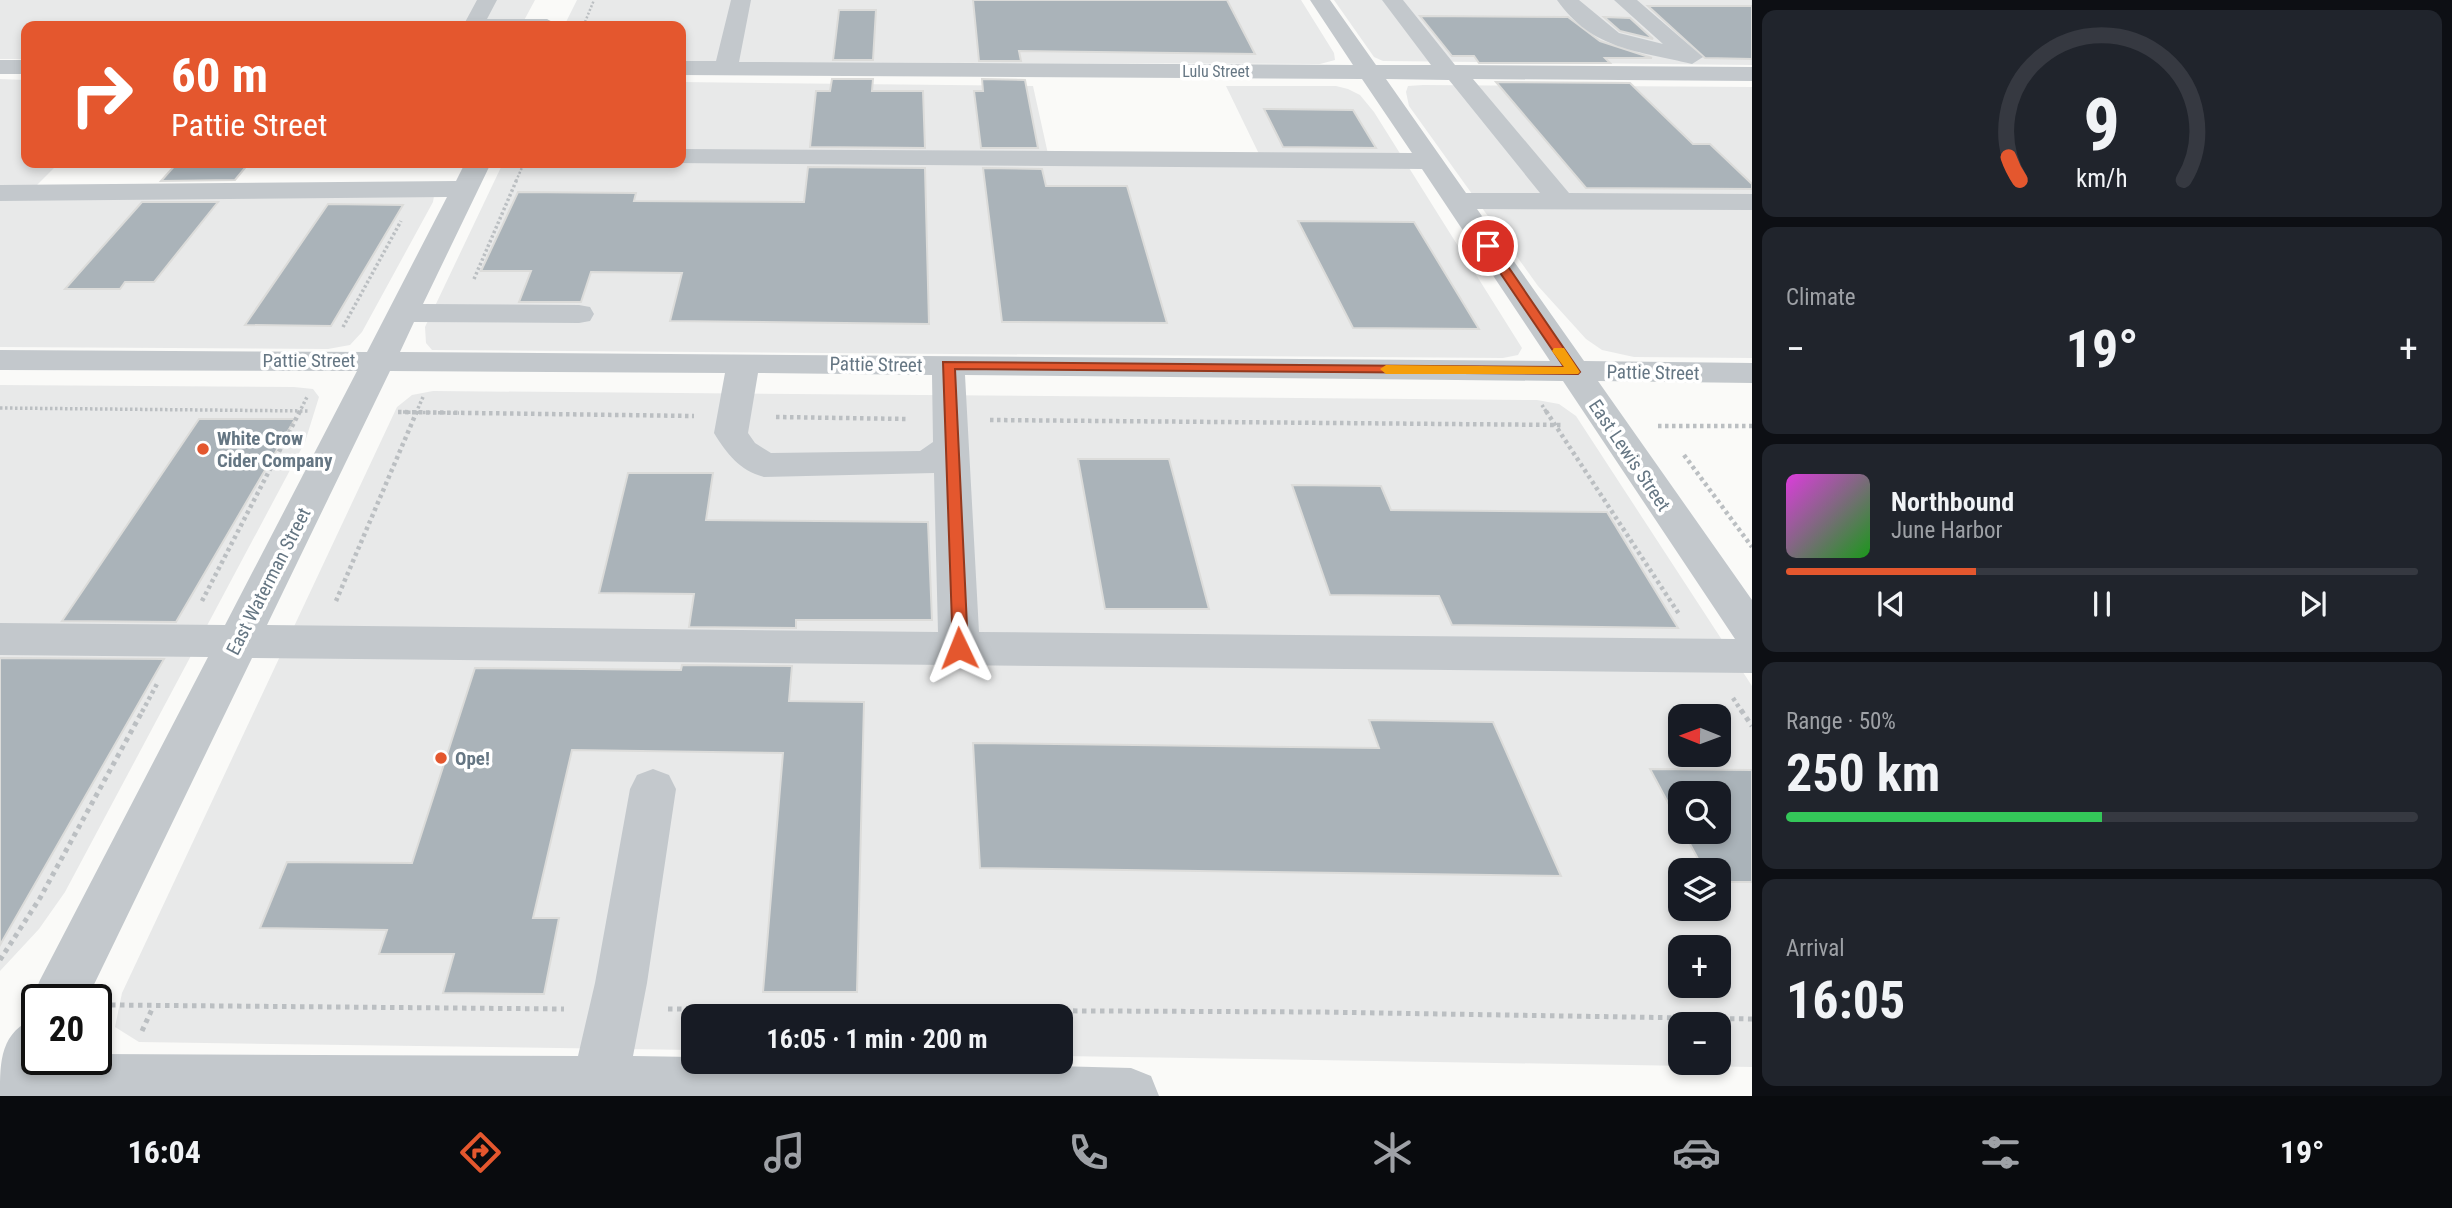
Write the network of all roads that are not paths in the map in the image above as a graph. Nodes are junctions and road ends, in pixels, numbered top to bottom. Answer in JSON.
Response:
{"nodes":[{"id":1,"x":487,"y":0,"type":"edge"},
{"id":2,"x":741,"y":0,"type":"edge"},
{"id":3,"x":1320,"y":0,"type":"edge"},
{"id":4,"x":1392,"y":0,"type":"edge"},
{"id":5,"x":1567,"y":0,"type":"edge"},
{"id":6,"x":1624,"y":0,"type":"edge"},
{"id":7,"x":475,"y":21,"type":"edge"},
{"id":8,"x":1689,"y":54,"type":"junction"},
{"id":9,"x":0,"y":66,"type":"edge"},
{"id":10,"x":21,"y":67,"type":"edge"},
{"id":11,"x":686,"y":68,"type":"edge"},
{"id":12,"x":726,"y":68,"type":"junction"},
{"id":13,"x":1369,"y":72,"type":"junction"},
{"id":14,"x":1452,"y":73,"type":"junction"},
{"id":15,"x":1712,"y":74,"type":"junction"},
{"id":16,"x":1752,"y":74,"type":"edge"},
{"id":17,"x":686,"y":157,"type":"edge"},
{"id":18,"x":1430,"y":161,"type":"junction"},
{"id":19,"x":472,"y":176,"type":"edge"},
{"id":20,"x":0,"y":193,"type":"edge"},
{"id":21,"x":1457,"y":201,"type":"junction"},
{"id":22,"x":1561,"y":201,"type":"junction"},
{"id":23,"x":1752,"y":202,"type":"edge"},
{"id":24,"x":403,"y":313,"type":"junction"},
{"id":25,"x":488,"y":313,"type":"junction"},
{"id":26,"x":579,"y":314,"type":"dead end"},
{"id":27,"x":0,"y":360,"type":"edge"},
{"id":28,"x":379,"y":360,"type":"junction"},
{"id":29,"x":467,"y":361,"type":"junction"},
{"id":30,"x":743,"y":363,"type":"junction"},
{"id":31,"x":948,"y":365,"type":"junction"},
{"id":32,"x":1573,"y":372,"type":"junction"},
{"id":33,"x":1752,"y":373,"type":"edge"},
{"id":34,"x":951,"y":433,"type":"junction"},
{"id":35,"x":1752,"y":632,"type":"edge"},
{"id":36,"x":0,"y":639,"type":"edge"},
{"id":37,"x":238,"y":641,"type":"junction"},
{"id":38,"x":959,"y":648,"type":"junction"},
{"id":39,"x":1752,"y":656,"type":"edge"},
{"id":40,"x":653,"y":789,"type":"dead end"},
{"id":41,"x":66,"y":984,"type":"edge"},
{"id":42,"x":16,"y":1076,"type":"edge"},
{"id":43,"x":599,"y":1084,"type":"junction"},
{"id":44,"x":1131,"y":1096,"type":"edge"}],
"edges":[{"from":1,"to":7,"type":"street"},
{"from":2,"to":12,"type":"street"},
{"from":3,"to":13,"type":"street","name":"East Lewis Street"},
{"from":4,"to":14,"type":"street"},
{"from":5,"to":8,"type":"street"},
{"from":6,"to":8,"type":"street"},
{"from":8,"to":15,"type":"street"},
{"from":9,"to":10,"type":"street"},
{"from":11,"to":12,"type":"street","name":"Lulu Street"},
{"from":12,"to":13,"type":"street","name":"Lulu Street"},
{"from":13,"to":14,"type":"street","name":"Lulu Street"},
{"from":13,"to":18,"type":"street","name":"East Lewis Street"},
{"from":14,"to":15,"type":"street","name":"Lulu Street"},
{"from":14,"to":22,"type":"street"},
{"from":15,"to":16,"type":"street","name":"Lulu Street"},
{"from":17,"to":18,"type":"street"},
{"from":18,"to":21,"type":"street","name":"East Lewis Street"},
{"from":19,"to":20,"type":"street"},
{"from":19,"to":24,"type":"street","name":"East Waterman Street"},
{"from":21,"to":22,"type":"street"},
{"from":21,"to":32,"type":"street","name":"East Lewis Street"},
{"from":22,"to":23,"type":"street"},
{"from":24,"to":25,"type":"street"},
{"from":24,"to":28,"type":"street","name":"East Waterman Street"},
{"from":25,"to":26,"type":"street"},
{"from":25,"to":29,"type":"street"},
{"from":27,"to":28,"type":"street","name":"Pattie Street"},
{"from":28,"to":29,"type":"street","name":"Pattie Street"},
{"from":28,"to":37,"type":"street","name":"East Waterman Street"},
{"from":29,"to":30,"type":"street","name":"Pattie Street"},
{"from":30,"to":31,"type":"street","name":"Pattie Street"},
{"from":30,"to":34,"type":"street"},
{"from":31,"to":32,"type":"street","name":"Pattie Street"},
{"from":31,"to":34,"type":"street"},
{"from":32,"to":33,"type":"street","name":"Pattie Street"},
{"from":32,"to":35,"type":"street","name":"East Lewis Street"},
{"from":34,"to":38,"type":"street"},
{"from":36,"to":37,"type":"street"},
{"from":37,"to":38,"type":"street"},
{"from":37,"to":41,"type":"street","name":"East Waterman Street"},
{"from":38,"to":39,"type":"street"},
{"from":40,"to":43,"type":"street"},
{"from":42,"to":43,"type":"street"},
{"from":43,"to":44,"type":"street"}]}
